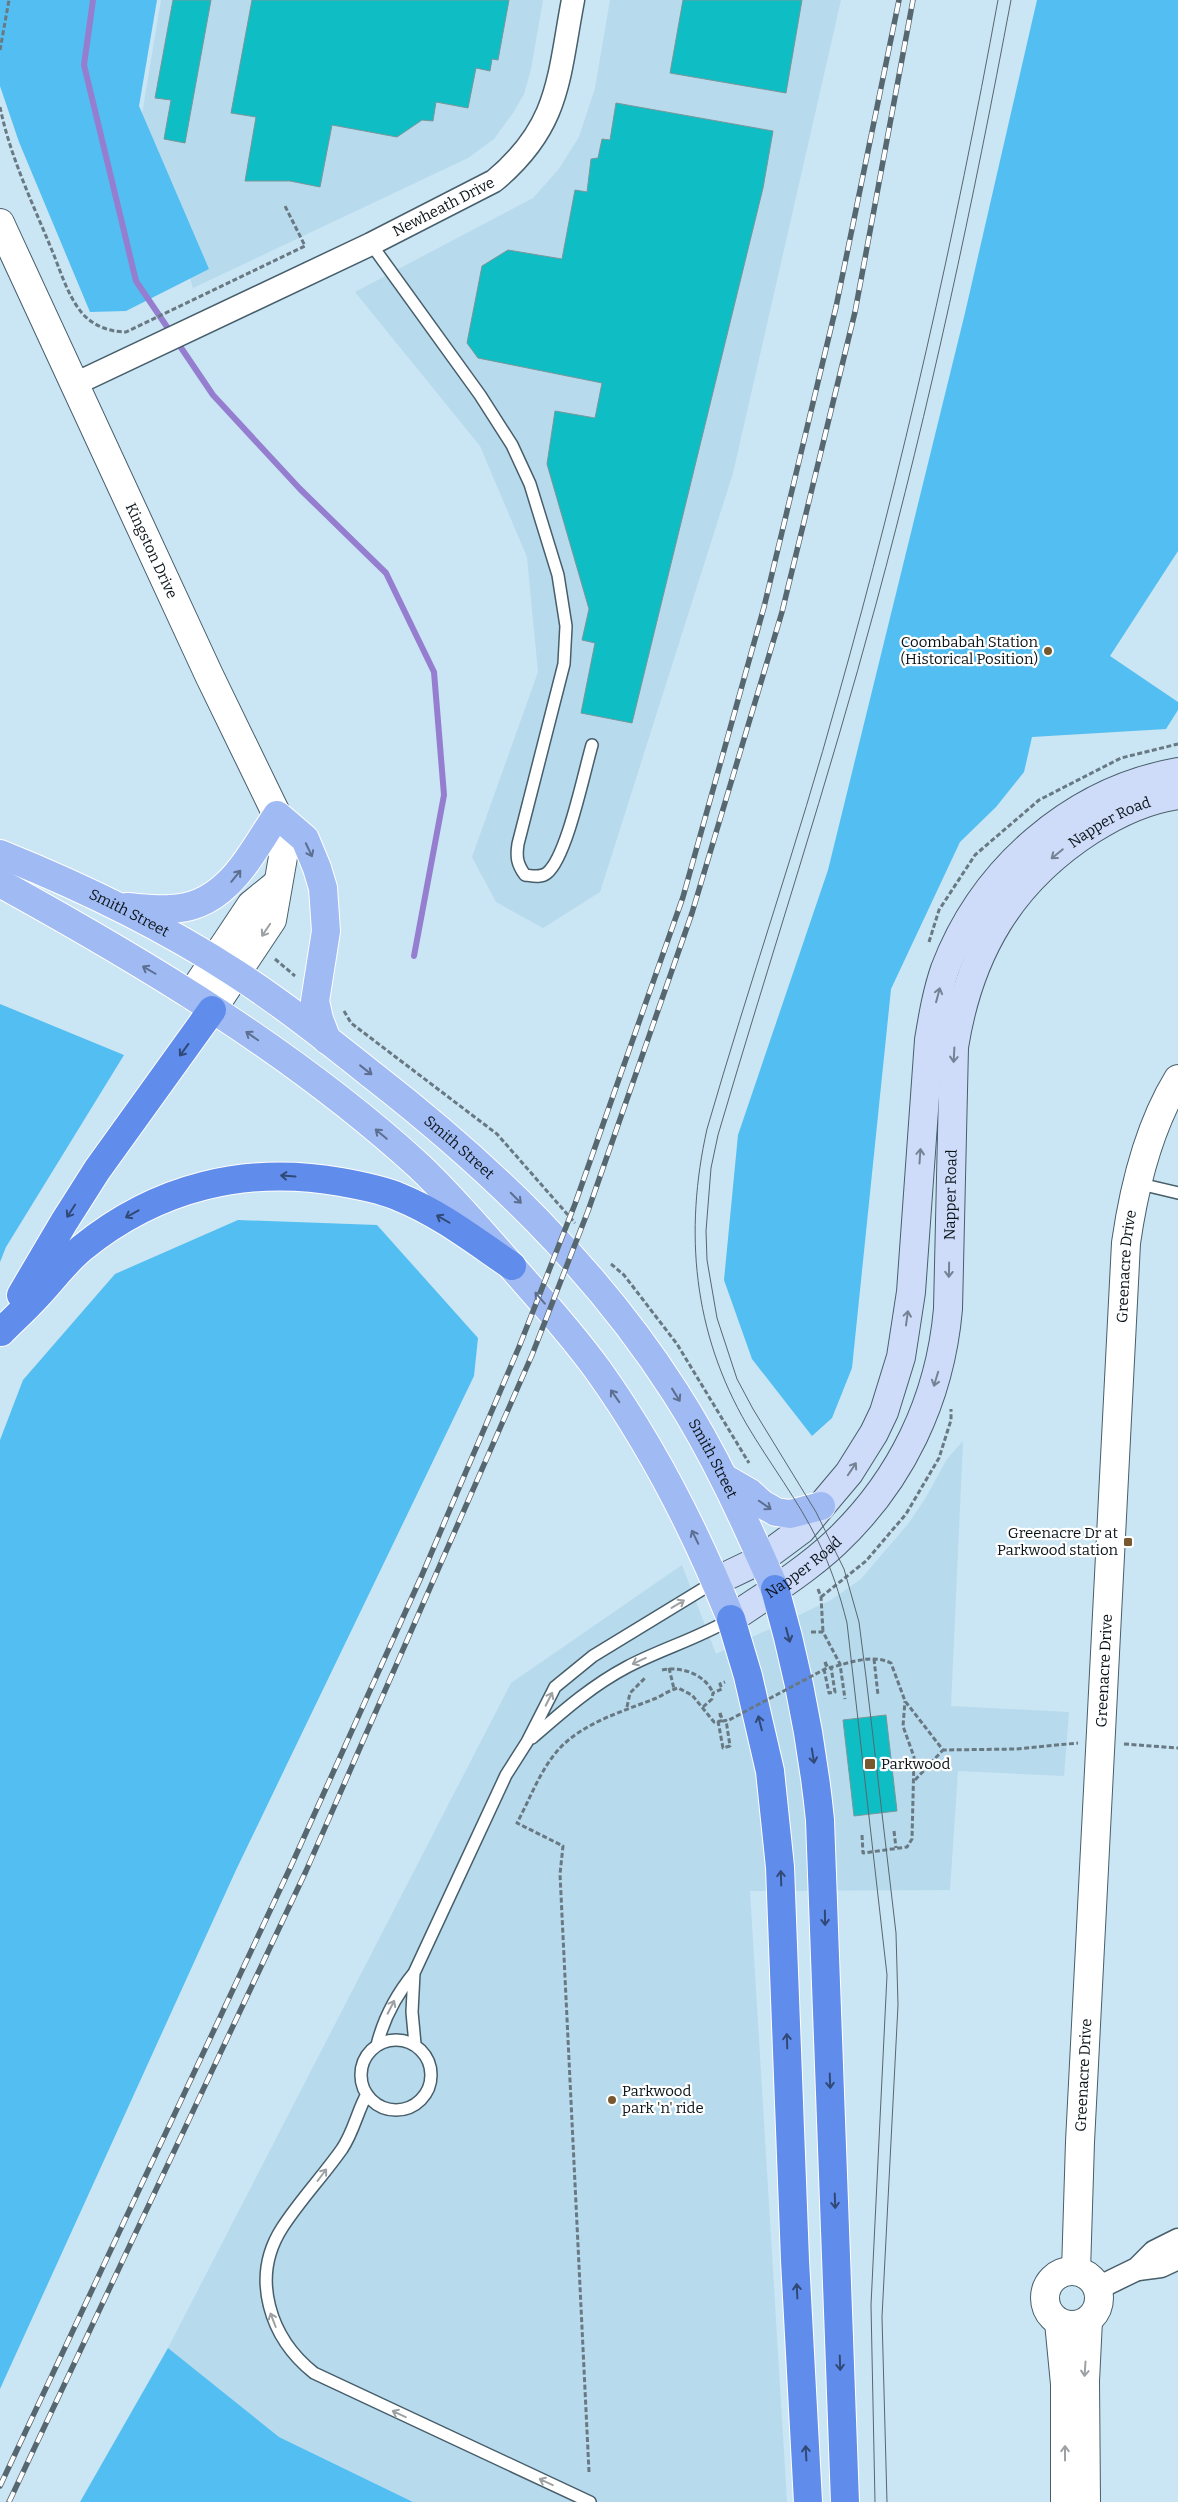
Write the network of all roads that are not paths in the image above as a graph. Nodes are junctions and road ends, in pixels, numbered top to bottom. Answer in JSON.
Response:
{"nodes":[{"id":1,"x":573,"y":0,"type":"edge"},
{"id":2,"x":0,"y":223,"type":"edge"},
{"id":3,"x":371,"y":244,"type":"junction"},
{"id":4,"x":74,"y":384,"type":"junction"},
{"id":5,"x":592,"y":745,"type":"dead end"},
{"id":6,"x":1178,"y":772,"type":"edge"},
{"id":7,"x":1178,"y":795,"type":"edge"},
{"id":8,"x":277,"y":815,"type":"junction"},
{"id":9,"x":0,"y":854,"type":"edge"},
{"id":10,"x":0,"y":883,"type":"edge"},
{"id":11,"x":118,"y":906,"type":"junction"},
{"id":12,"x":224,"y":967,"type":"junction"},
{"id":13,"x":201,"y":1003,"type":"junction"},
{"id":14,"x":327,"y":1040,"type":"junction"},
{"id":15,"x":1178,"y":1079,"type":"edge"},
{"id":16,"x":1136,"y":1184,"type":"junction"},
{"id":17,"x":1178,"y":1192,"type":"edge"},
{"id":18,"x":512,"y":1266,"type":"junction"},
{"id":19,"x":0,"y":1333,"type":"edge"},
{"id":20,"x":724,"y":1478,"type":"junction"},
{"id":21,"x":820,"y":1506,"type":"junction"},
{"id":22,"x":762,"y":1559,"type":"junction"},
{"id":23,"x":716,"y":1581,"type":"junction"},
{"id":24,"x":775,"y":1588,"type":"junction"},
{"id":25,"x":731,"y":1619,"type":"junction"},
{"id":26,"x":526,"y":1742,"type":"junction"},
{"id":27,"x":414,"y":1974,"type":"junction"},
{"id":28,"x":415,"y":2044,"type":"junction"},
{"id":29,"x":377,"y":2045,"type":"junction"},
{"id":30,"x":366,"y":2094,"type":"junction"},
{"id":31,"x":1178,"y":2240,"type":"edge"},
{"id":32,"x":1178,"y":2258,"type":"edge"},
{"id":33,"x":1137,"y":2269,"type":"junction"},
{"id":34,"x":1076,"y":2270,"type":"junction"},
{"id":35,"x":1098,"y":2288,"type":"junction"},
{"id":36,"x":1088,"y":2320,"type":"junction"},
{"id":37,"x":1059,"y":2322,"type":"junction"},
{"id":38,"x":590,"y":2502,"type":"edge"},
{"id":39,"x":808,"y":2502,"type":"edge"},
{"id":40,"x":845,"y":2502,"type":"edge"},
{"id":41,"x":1065,"y":2502,"type":"edge"},
{"id":42,"x":1086,"y":2502,"type":"edge"}],
"edges":[{"from":1,"to":3,"type":"street","name":"Newheath Drive"},
{"from":2,"to":4,"type":"street","name":"Kingston Drive"},
{"from":3,"to":4,"type":"street","name":"Newheath Drive"},
{"from":3,"to":5,"type":"lane"},
{"from":4,"to":8,"type":"street","name":"Kingston Drive"},
{"from":21,"to":6,"type":"main road","name":"Napper Road","one_way":true},
{"from":7,"to":24,"type":"main road","name":"Napper Road","one_way":true},
{"from":11,"to":8,"type":"main road","one_way":true},
{"from":8,"to":12,"type":"street","name":"Kingston Drive"},
{"from":8,"to":14,"type":"main road","one_way":true},
{"from":9,"to":11,"type":"main road","name":"Smith Street"},
{"from":13,"to":10,"type":"main road","one_way":true},
{"from":11,"to":12,"type":"main road","name":"Smith Street"},
{"from":12,"to":13,"type":"street","name":"Kingston Drive"},
{"from":12,"to":14,"type":"main road","name":"Smith Street"},
{"from":18,"to":13,"type":"main road","one_way":true},
{"from":13,"to":19,"type":"highway","one_way":true},
{"from":14,"to":20,"type":"main road","name":"Smith Street","one_way":true},
{"from":15,"to":16,"type":"street","name":"Greenacre Drive"},
{"from":16,"to":17,"type":"lane"},
{"from":16,"to":34,"type":"street","name":"Greenacre Drive"},
{"from":18,"to":19,"type":"highway","one_way":true},
{"from":23,"to":18,"type":"main road","one_way":true},
{"from":20,"to":21,"type":"main road","one_way":true},
{"from":20,"to":22,"type":"main road","name":"Smith Street"},
{"from":21,"to":22,"type":"main road","name":"Napper Road"},
{"from":22,"to":23,"type":"main road","name":"Napper Road"},
{"from":22,"to":24,"type":"main road","name":"Smith Street"},
{"from":23,"to":25,"type":"main road"},
{"from":26,"to":23,"type":"lane","one_way":true},
{"from":24,"to":25,"type":"main road","name":"Napper Road"},
{"from":24,"to":40,"type":"highway","one_way":true},
{"from":25,"to":26,"type":"lane","one_way":true},
{"from":39,"to":25,"type":"highway","one_way":true},
{"from":26,"to":27,"type":"lane"},
{"from":27,"to":28,"type":"lane"},
{"from":29,"to":27,"type":"lane","one_way":true},
{"from":28,"to":29,"type":"lane"},
{"from":28,"to":30,"type":"lane"},
{"from":29,"to":30,"type":"lane"},
{"from":38,"to":30,"type":"lane","one_way":true},
{"from":31,"to":33,"type":"street"},
{"from":32,"to":33,"type":"street"},
{"from":33,"to":35,"type":"street"},
{"from":34,"to":35,"type":"street"},
{"from":34,"to":37,"type":"street"},
{"from":35,"to":36,"type":"street"},
{"from":36,"to":37,"type":"street"},
{"from":36,"to":42,"type":"street","one_way":true},
{"from":41,"to":37,"type":"street","one_way":true}]}
